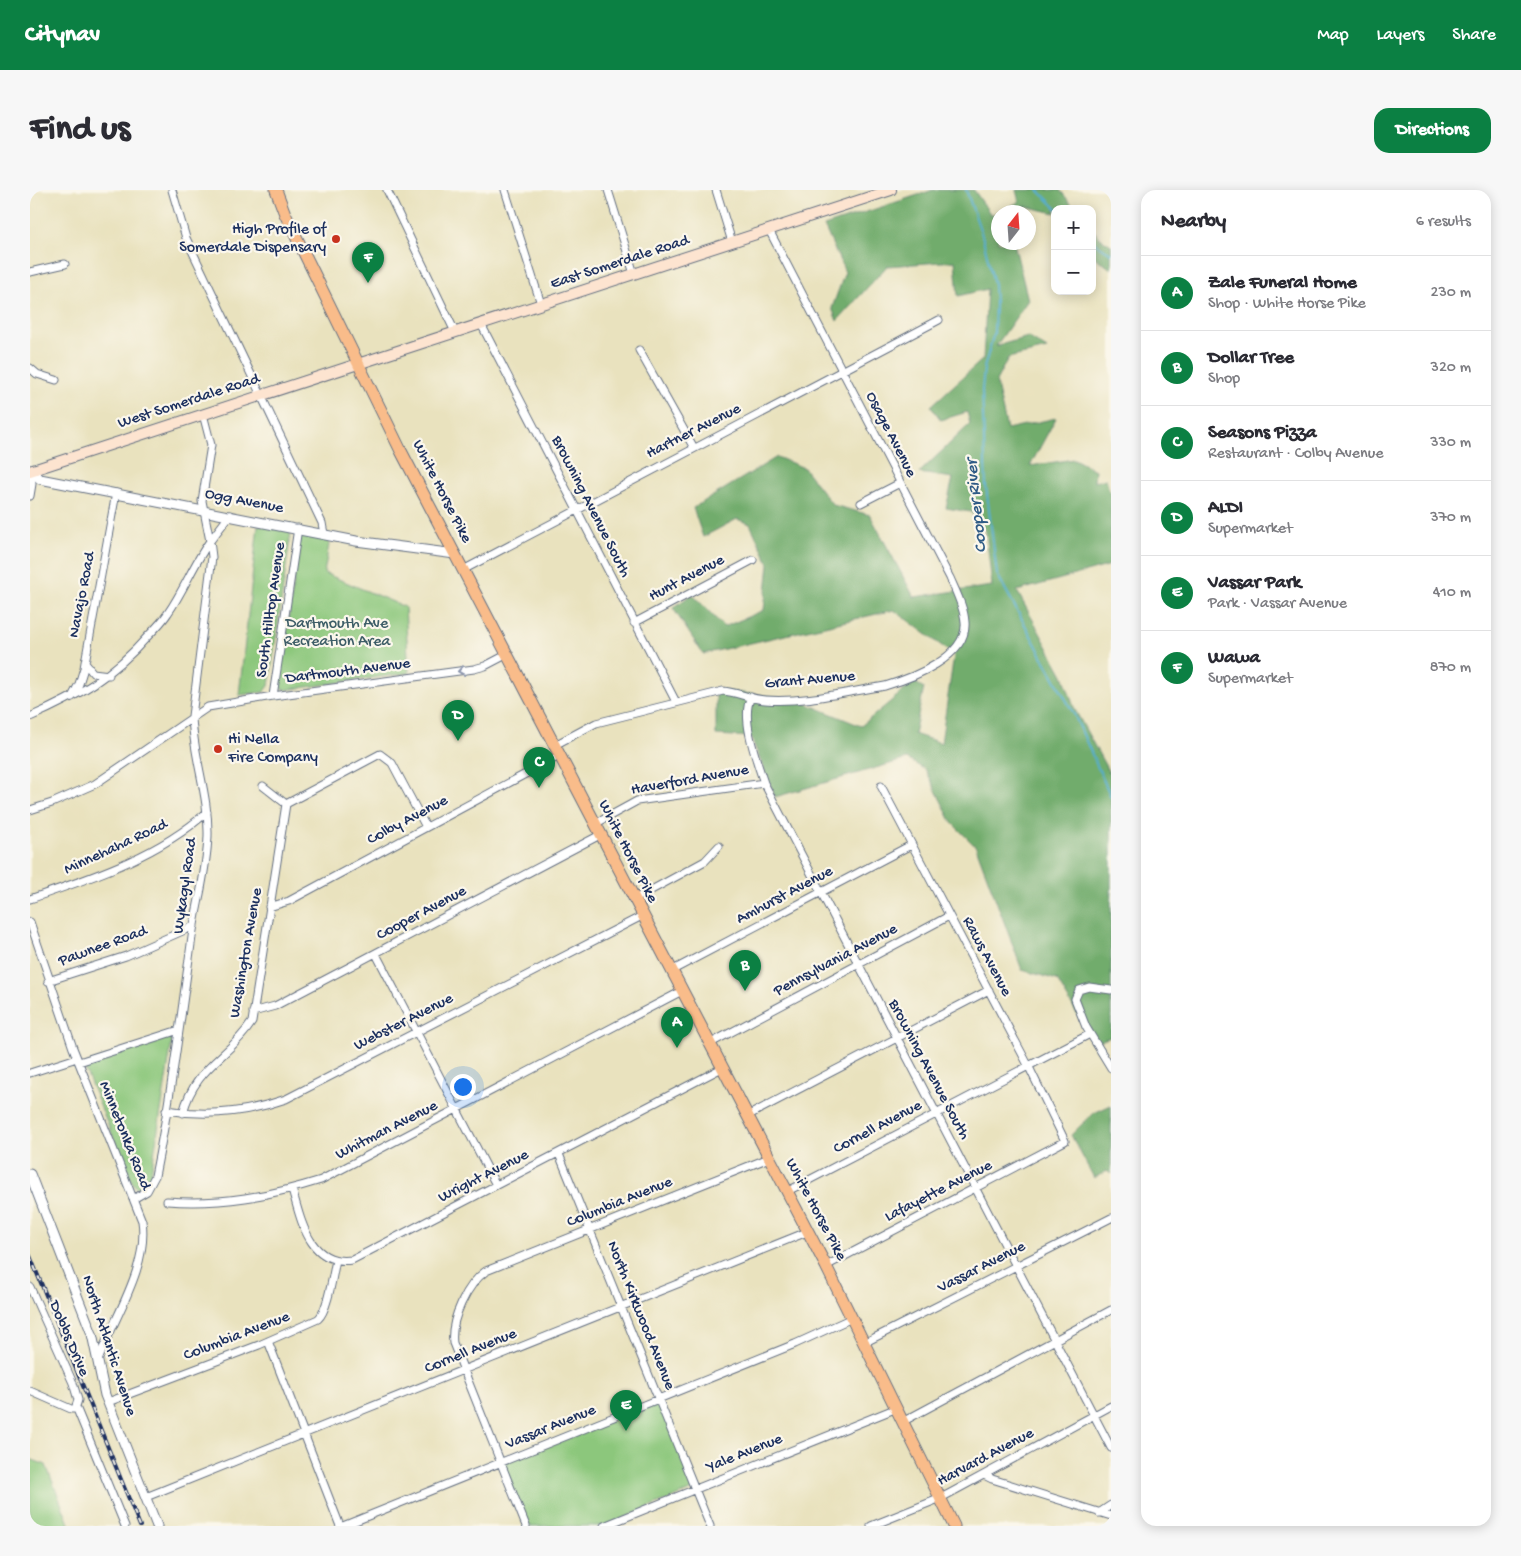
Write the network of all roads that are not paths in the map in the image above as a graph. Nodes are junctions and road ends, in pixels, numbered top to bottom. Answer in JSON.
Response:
{"nodes":[{"id":1,"x":172,"y":190,"type":"edge"},
{"id":2,"x":276,"y":190,"type":"edge"},
{"id":3,"x":387,"y":190,"type":"edge"},
{"id":4,"x":505,"y":190,"type":"edge"},
{"id":5,"x":608,"y":190,"type":"edge"},
{"id":6,"x":716,"y":190,"type":"edge"},
{"id":7,"x":891,"y":190,"type":"edge"},
{"id":8,"x":769,"y":230,"type":"junction"},
{"id":9,"x":732,"y":242,"type":"junction"},
{"id":10,"x":65,"y":264,"type":"dead end"},
{"id":11,"x":30,"y":272,"type":"edge"},
{"id":12,"x":634,"y":274,"type":"junction"},
{"id":13,"x":541,"y":304,"type":"junction"},
{"id":14,"x":939,"y":320,"type":"dead end"},
{"id":15,"x":481,"y":324,"type":"junction"},
{"id":16,"x":455,"y":332,"type":"junction"},
{"id":17,"x":638,"y":350,"type":"dead end"},
{"id":18,"x":358,"y":363,"type":"junction"},
{"id":19,"x":30,"y":368,"type":"edge"},
{"id":20,"x":841,"y":371,"type":"junction"},
{"id":21,"x":56,"y":380,"type":"dead end"},
{"id":22,"x":262,"y":394,"type":"junction"},
{"id":23,"x":203,"y":414,"type":"junction"},
{"id":24,"x":694,"y":448,"type":"junction"},
{"id":25,"x":31,"y":470,"type":"edge"},
{"id":26,"x":900,"y":484,"type":"junction"},
{"id":27,"x":116,"y":493,"type":"junction"},
{"id":28,"x":30,"y":496,"type":"edge"},
{"id":29,"x":861,"y":503,"type":"dead end"},
{"id":30,"x":202,"y":509,"type":"junction"},
{"id":31,"x":576,"y":509,"type":"junction"},
{"id":32,"x":230,"y":514,"type":"junction"},
{"id":33,"x":298,"y":528,"type":"junction"},
{"id":34,"x":324,"y":534,"type":"junction"},
{"id":35,"x":210,"y":541,"type":"junction"},
{"id":36,"x":454,"y":554,"type":"junction"},
{"id":37,"x":753,"y":560,"type":"dead end"},
{"id":38,"x":462,"y":570,"type":"junction"},
{"id":39,"x":634,"y":623,"type":"junction"},
{"id":40,"x":952,"y":654,"type":"joint"},
{"id":41,"x":506,"y":655,"type":"junction"},
{"id":42,"x":85,"y":663,"type":"junction"},
{"id":43,"x":109,"y":675,"type":"junction"},
{"id":44,"x":273,"y":696,"type":"junction"},
{"id":45,"x":751,"y":698,"type":"junction"},
{"id":46,"x":70,"y":700,"type":"junction"},
{"id":47,"x":676,"y":702,"type":"junction"},
{"id":48,"x":192,"y":716,"type":"junction"},
{"id":49,"x":30,"y":717,"type":"edge"},
{"id":50,"x":556,"y":751,"type":"junction"},
{"id":51,"x":764,"y":783,"type":"junction"},
{"id":52,"x":263,"y":786,"type":"dead end"},
{"id":53,"x":881,"y":786,"type":"dead end"},
{"id":54,"x":286,"y":804,"type":"junction"},
{"id":55,"x":30,"y":810,"type":"edge"},
{"id":56,"x":206,"y":812,"type":"junction"},
{"id":57,"x":426,"y":827,"type":"junction"},
{"id":58,"x":597,"y":829,"type":"junction"},
{"id":59,"x":911,"y":845,"type":"junction"},
{"id":60,"x":719,"y":846,"type":"dead end"},
{"id":61,"x":820,"y":893,"type":"junction"},
{"id":62,"x":30,"y":899,"type":"edge"},
{"id":63,"x":633,"y":900,"type":"junction"},
{"id":64,"x":269,"y":907,"type":"junction"},
{"id":65,"x":642,"y":916,"type":"junction"},
{"id":66,"x":949,"y":916,"type":"junction"},
{"id":67,"x":30,"y":922,"type":"edge"},
{"id":68,"x":194,"y":926,"type":"junction"},
{"id":69,"x":376,"y":954,"type":"junction"},
{"id":70,"x":858,"y":966,"type":"junction"},
{"id":71,"x":671,"y":971,"type":"junction"},
{"id":72,"x":48,"y":981,"type":"junction"},
{"id":73,"x":989,"y":990,"type":"junction"},
{"id":74,"x":1111,"y":990,"type":"edge"},
{"id":75,"x":682,"y":991,"type":"junction"},
{"id":76,"x":253,"y":1012,"type":"junction"},
{"id":77,"x":180,"y":1030,"type":"junction"},
{"id":78,"x":416,"y":1031,"type":"junction"},
{"id":79,"x":1090,"y":1034,"type":"junction"},
{"id":80,"x":896,"y":1038,"type":"junction"},
{"id":81,"x":709,"y":1044,"type":"junction"},
{"id":82,"x":78,"y":1060,"type":"junction"},
{"id":83,"x":1028,"y":1065,"type":"junction"},
{"id":84,"x":722,"y":1068,"type":"junction"},
{"id":85,"x":1111,"y":1068,"type":"edge"},
{"id":86,"x":30,"y":1073,"type":"edge"},
{"id":87,"x":166,"y":1110,"type":"junction"},
{"id":88,"x":456,"y":1110,"type":"junction"},
{"id":89,"x":183,"y":1113,"type":"junction"},
{"id":90,"x":937,"y":1113,"type":"junction"},
{"id":91,"x":747,"y":1116,"type":"junction"},
{"id":92,"x":1065,"y":1141,"type":"joint"},
{"id":93,"x":559,"y":1154,"type":"junction"},
{"id":94,"x":769,"y":1158,"type":"junction"},
{"id":95,"x":30,"y":1174,"type":"edge"},
{"id":96,"x":496,"y":1185,"type":"junction"},
{"id":97,"x":292,"y":1189,"type":"junction"},
{"id":98,"x":975,"y":1190,"type":"junction"},
{"id":99,"x":786,"y":1192,"type":"junction"},
{"id":100,"x":135,"y":1198,"type":"junction"},
{"id":101,"x":167,"y":1201,"type":"dead end"},
{"id":102,"x":1111,"y":1218,"type":"edge"},
{"id":103,"x":590,"y":1229,"type":"junction"},
{"id":104,"x":807,"y":1232,"type":"junction"},
{"id":105,"x":336,"y":1260,"type":"junction"},
{"id":106,"x":826,"y":1266,"type":"junction"},
{"id":107,"x":1015,"y":1267,"type":"junction"},
{"id":108,"x":30,"y":1286,"type":"edge"},
{"id":109,"x":621,"y":1306,"type":"junction"},
{"id":110,"x":1111,"y":1310,"type":"edge"},
{"id":111,"x":852,"y":1318,"type":"junction"},
{"id":112,"x":92,"y":1334,"type":"junction"},
{"id":113,"x":108,"y":1336,"type":"junction"},
{"id":114,"x":1054,"y":1340,"type":"junction"},
{"id":115,"x":268,"y":1341,"type":"junction"},
{"id":116,"x":864,"y":1343,"type":"junction"},
{"id":117,"x":98,"y":1360,"type":"junction"},
{"id":118,"x":463,"y":1370,"type":"junction"},
{"id":119,"x":30,"y":1392,"type":"edge"},
{"id":120,"x":659,"y":1399,"type":"junction"},
{"id":121,"x":108,"y":1402,"type":"junction"},
{"id":122,"x":77,"y":1406,"type":"junction"},
{"id":123,"x":1111,"y":1406,"type":"edge"},
{"id":124,"x":897,"y":1408,"type":"junction"},
{"id":125,"x":1093,"y":1416,"type":"junction"},
{"id":126,"x":904,"y":1421,"type":"junction"},
{"id":127,"x":304,"y":1434,"type":"junction"},
{"id":128,"x":1111,"y":1448,"type":"edge"},
{"id":129,"x":500,"y":1463,"type":"junction"},
{"id":130,"x":984,"y":1475,"type":"junction"},
{"id":131,"x":695,"y":1489,"type":"junction"},
{"id":132,"x":146,"y":1497,"type":"junction"},
{"id":133,"x":941,"y":1498,"type":"junction"},
{"id":134,"x":1111,"y":1505,"type":"edge"},
{"id":135,"x":1099,"y":1513,"type":"junction"},
{"id":136,"x":1111,"y":1516,"type":"edge"},
{"id":137,"x":125,"y":1526,"type":"edge"},
{"id":138,"x":158,"y":1526,"type":"edge"},
{"id":139,"x":341,"y":1526,"type":"edge"},
{"id":140,"x":526,"y":1526,"type":"edge"},
{"id":141,"x":604,"y":1526,"type":"edge"},
{"id":142,"x":710,"y":1526,"type":"edge"},
{"id":143,"x":871,"y":1526,"type":"edge"},
{"id":144,"x":954,"y":1526,"type":"edge"}],
"edges":[{"from":1,"to":22,"type":"street"},
{"from":2,"to":18,"type":"highway","name":"White Horse Pike"},
{"from":3,"to":16,"type":"street"},
{"from":4,"to":13,"type":"street"},
{"from":5,"to":12,"type":"street"},
{"from":6,"to":9,"type":"street"},
{"from":7,"to":8,"type":"main road","name":"East Somerdale Road"},
{"from":8,"to":9,"type":"main road","name":"East Somerdale Road"},
{"from":8,"to":20,"type":"street","name":"Osage Avenue"},
{"from":9,"to":12,"type":"main road","name":"East Somerdale Road"},
{"from":10,"to":11,"type":"street"},
{"from":12,"to":13,"type":"main road","name":"East Somerdale Road"},
{"from":13,"to":15,"type":"main road","name":"East Somerdale Road"},
{"from":14,"to":20,"type":"street","name":"Hartner Avenue"},
{"from":15,"to":16,"type":"main road","name":"East Somerdale Road"},
{"from":15,"to":31,"type":"street","name":"Browning Avenue South"},
{"from":16,"to":18,"type":"main road","name":"East Somerdale Road"},
{"from":17,"to":24,"type":"street"},
{"from":18,"to":22,"type":"main road","name":"West Somerdale Road"},
{"from":18,"to":36,"type":"highway","name":"White Horse Pike"},
{"from":19,"to":21,"type":"street"},
{"from":20,"to":24,"type":"street","name":"Hartner Avenue"},
{"from":20,"to":26,"type":"street","name":"Osage Avenue"},
{"from":22,"to":23,"type":"main road","name":"West Somerdale Road"},
{"from":22,"to":34,"type":"street"},
{"from":23,"to":25,"type":"main road","name":"West Somerdale Road"},
{"from":23,"to":30,"type":"street"},
{"from":24,"to":31,"type":"street","name":"Hartner Avenue"},
{"from":25,"to":27,"type":"street","name":"Ogg Avenue"},
{"from":25,"to":28,"type":"street"},
{"from":26,"to":29,"type":"street"},
{"from":26,"to":40,"type":"street","name":"Osage Avenue"},
{"from":27,"to":30,"type":"street","name":"Ogg Avenue"},
{"from":27,"to":42,"type":"street","name":"Navajo Road"},
{"from":30,"to":32,"type":"street","name":"Ogg Avenue"},
{"from":30,"to":35,"type":"street","name":"Wykagyl Road"},
{"from":31,"to":38,"type":"street","name":"Hartner Avenue"},
{"from":31,"to":39,"type":"street","name":"Browning Avenue South"},
{"from":32,"to":33,"type":"street","name":"Ogg Avenue"},
{"from":32,"to":35,"type":"street"},
{"from":33,"to":34,"type":"street","name":"Ogg Avenue"},
{"from":33,"to":44,"type":"street","name":"South Hilltop Avenue"},
{"from":34,"to":36,"type":"street","name":"Ogg Avenue"},
{"from":35,"to":43,"type":"street"},
{"from":35,"to":48,"type":"street","name":"Wykagyl Road"},
{"from":36,"to":38,"type":"highway","name":"White Horse Pike"},
{"from":37,"to":39,"type":"street","name":"Hunt Avenue"},
{"from":38,"to":41,"type":"highway","name":"White Horse Pike"},
{"from":39,"to":47,"type":"street","name":"Browning Avenue South"},
{"from":40,"to":45,"type":"street","name":"Grant Avenue"},
{"from":41,"to":44,"type":"street","name":"Dartmouth Avenue","one_way":true},
{"from":41,"to":50,"type":"highway","name":"White Horse Pike"},
{"from":42,"to":43,"type":"street"},
{"from":42,"to":46,"type":"street","name":"Navajo Road"},
{"from":43,"to":46,"type":"street"},
{"from":44,"to":48,"type":"street","name":"Dartmouth Avenue"},
{"from":45,"to":47,"type":"street","name":"Grant Avenue"},
{"from":45,"to":51,"type":"street","name":"Browning Avenue South"},
{"from":46,"to":49,"type":"street"},
{"from":47,"to":50,"type":"street","name":"Grant Avenue"},
{"from":48,"to":55,"type":"street","name":"Dartmouth Avenue"},
{"from":48,"to":56,"type":"street","name":"Wykagyl Road"},
{"from":50,"to":57,"type":"street","name":"Colby Avenue"},
{"from":50,"to":58,"type":"highway","name":"White Horse Pike"},
{"from":51,"to":58,"type":"street","name":"Haverford Avenue"},
{"from":51,"to":61,"type":"street","name":"Browning Avenue South"},
{"from":52,"to":54,"type":"street"},
{"from":53,"to":59,"type":"street","name":"Raws Avenue"},
{"from":54,"to":57,"type":"street"},
{"from":54,"to":64,"type":"street","name":"Washington Avenue"},
{"from":56,"to":62,"type":"street","name":"Minnehaha Road"},
{"from":56,"to":68,"type":"street","name":"Wykagyl Road"},
{"from":57,"to":64,"type":"street","name":"Colby Avenue"},
{"from":58,"to":63,"type":"highway","name":"White Horse Pike"},
{"from":58,"to":69,"type":"street","name":"Cooper Avenue"},
{"from":59,"to":61,"type":"street","name":"Amhurst Avenue"},
{"from":59,"to":66,"type":"street","name":"Raws Avenue"},
{"from":60,"to":63,"type":"street"},
{"from":61,"to":70,"type":"street","name":"Browning Avenue South"},
{"from":61,"to":71,"type":"street","name":"Amhurst Avenue"},
{"from":63,"to":65,"type":"highway","name":"White Horse Pike"},
{"from":64,"to":76,"type":"street","name":"Washington Avenue"},
{"from":65,"to":71,"type":"highway","name":"White Horse Pike"},
{"from":65,"to":78,"type":"street","name":"Webster Avenue"},
{"from":66,"to":70,"type":"street","name":"Pennsylvania Avenue"},
{"from":66,"to":73,"type":"street","name":"Raws Avenue"},
{"from":67,"to":72,"type":"street","name":"Minnetonka Road"},
{"from":68,"to":72,"type":"street","name":"Pawnee Road"},
{"from":68,"to":77,"type":"street","name":"Wykagyl Road"},
{"from":69,"to":76,"type":"street","name":"Cooper Avenue"},
{"from":69,"to":78,"type":"street"},
{"from":70,"to":80,"type":"street","name":"Browning Avenue South"},
{"from":70,"to":81,"type":"street","name":"Pennsylvania Avenue"},
{"from":71,"to":75,"type":"highway","name":"White Horse Pike"},
{"from":72,"to":82,"type":"street","name":"Minnetonka Road"},
{"from":73,"to":80,"type":"street"},
{"from":73,"to":83,"type":"street","name":"Raws Avenue"},
{"from":74,"to":79,"type":"street"},
{"from":75,"to":81,"type":"highway","name":"White Horse Pike"},
{"from":75,"to":88,"type":"street","name":"Whitman Avenue"},
{"from":76,"to":89,"type":"street","name":"Washington Avenue"},
{"from":77,"to":82,"type":"street"},
{"from":77,"to":87,"type":"street","name":"Wykagyl Road"},
{"from":78,"to":88,"type":"street"},
{"from":78,"to":89,"type":"street","name":"Webster Avenue"},
{"from":79,"to":83,"type":"street","name":"Cornell Avenue"},
{"from":79,"to":85,"type":"street"},
{"from":80,"to":90,"type":"street","name":"Browning Avenue South"},
{"from":80,"to":91,"type":"street"},
{"from":81,"to":84,"type":"highway","name":"White Horse Pike"},
{"from":82,"to":86,"type":"street"},
{"from":82,"to":100,"type":"street","name":"Minnetonka Road"},
{"from":83,"to":90,"type":"street","name":"Cornell Avenue"},
{"from":83,"to":92,"type":"street","name":"Raws Avenue"},
{"from":84,"to":91,"type":"highway","name":"White Horse Pike"},
{"from":84,"to":93,"type":"street","name":"Wright Avenue"},
{"from":87,"to":89,"type":"street","name":"Webster Avenue"},
{"from":87,"to":100,"type":"street","name":"Wykagyl Road"},
{"from":88,"to":96,"type":"street"},
{"from":88,"to":97,"type":"street","name":"Whitman Avenue"},
{"from":90,"to":98,"type":"street","name":"Browning Avenue South"},
{"from":90,"to":99,"type":"street","name":"Cornell Avenue"},
{"from":91,"to":94,"type":"highway","name":"White Horse Pike"},
{"from":92,"to":98,"type":"street","name":"Lafayette Avenue"},
{"from":93,"to":96,"type":"street","name":"Wright Avenue"},
{"from":93,"to":103,"type":"street","name":"North Kirkwood Avenue"},
{"from":94,"to":99,"type":"highway","name":"White Horse Pike"},
{"from":94,"to":103,"type":"street","name":"Columbia Avenue"},
{"from":95,"to":112,"type":"street","name":"North Atlantic Avenue"},
{"from":96,"to":105,"type":"street","name":"Wright Avenue"},
{"from":97,"to":101,"type":"street","name":"Whitman Avenue"},
{"from":97,"to":105,"type":"street"},
{"from":98,"to":106,"type":"street","name":"Lafayette Avenue"},
{"from":98,"to":107,"type":"street","name":"Browning Avenue South"},
{"from":99,"to":104,"type":"highway","name":"White Horse Pike"},
{"from":100,"to":113,"type":"street","name":"Minnetonka Road"},
{"from":102,"to":107,"type":"street","name":"Vassar Avenue"},
{"from":103,"to":109,"type":"street","name":"North Kirkwood Avenue"},
{"from":103,"to":118,"type":"street","name":"Columbia Avenue"},
{"from":104,"to":106,"type":"highway","name":"White Horse Pike"},
{"from":104,"to":109,"type":"street","name":"Cornell Avenue"},
{"from":105,"to":115,"type":"street","name":"Columbia Avenue"},
{"from":106,"to":111,"type":"highway","name":"White Horse Pike"},
{"from":107,"to":114,"type":"street","name":"Browning Avenue South"},
{"from":107,"to":116,"type":"street","name":"Vassar Avenue"},
{"from":108,"to":122,"type":"street","name":"Dobbs Drive"},
{"from":109,"to":118,"type":"street","name":"Cornell Avenue"},
{"from":109,"to":120,"type":"street","name":"North Kirkwood Avenue"},
{"from":110,"to":114,"type":"street"},
{"from":111,"to":116,"type":"highway","name":"White Horse Pike"},
{"from":111,"to":120,"type":"street","name":"Vassar Avenue"},
{"from":112,"to":113,"type":"street"},
{"from":112,"to":117,"type":"street","name":"North Atlantic Avenue"},
{"from":113,"to":117,"type":"street","name":"Minnetonka Road"},
{"from":114,"to":125,"type":"street","name":"Browning Avenue South"},
{"from":114,"to":126,"type":"street"},
{"from":115,"to":121,"type":"street","name":"Columbia Avenue"},
{"from":115,"to":127,"type":"street"},
{"from":116,"to":124,"type":"highway","name":"White Horse Pike"},
{"from":117,"to":121,"type":"street","name":"North Atlantic Avenue"},
{"from":118,"to":127,"type":"street","name":"Cornell Avenue"},
{"from":118,"to":129,"type":"street"},
{"from":119,"to":122,"type":"street"},
{"from":120,"to":129,"type":"street","name":"Vassar Avenue"},
{"from":120,"to":131,"type":"street","name":"North Kirkwood Avenue"},
{"from":121,"to":132,"type":"street","name":"North Atlantic Avenue"},
{"from":122,"to":137,"type":"street","name":"Dobbs Drive"},
{"from":123,"to":125,"type":"street","name":"Harvard Avenue"},
{"from":124,"to":126,"type":"highway","name":"White Horse Pike"},
{"from":124,"to":131,"type":"street","name":"Yale Avenue"},
{"from":125,"to":128,"type":"street","name":"Browning Avenue South"},
{"from":125,"to":130,"type":"street","name":"Harvard Avenue"},
{"from":126,"to":133,"type":"highway","name":"White Horse Pike"},
{"from":127,"to":132,"type":"street","name":"Cornell Avenue"},
{"from":127,"to":139,"type":"street"},
{"from":129,"to":139,"type":"street","name":"Vassar Avenue"},
{"from":129,"to":140,"type":"street"},
{"from":130,"to":133,"type":"street","name":"Harvard Avenue"},
{"from":130,"to":135,"type":"street"},
{"from":131,"to":141,"type":"street","name":"Yale Avenue"},
{"from":131,"to":142,"type":"street","name":"North Kirkwood Avenue"},
{"from":132,"to":138,"type":"street","name":"North Atlantic Avenue"},
{"from":133,"to":143,"type":"street","name":"Harvard Avenue"},
{"from":133,"to":144,"type":"highway","name":"White Horse Pike"},
{"from":134,"to":135,"type":"street"},
{"from":135,"to":136,"type":"street"}]}
